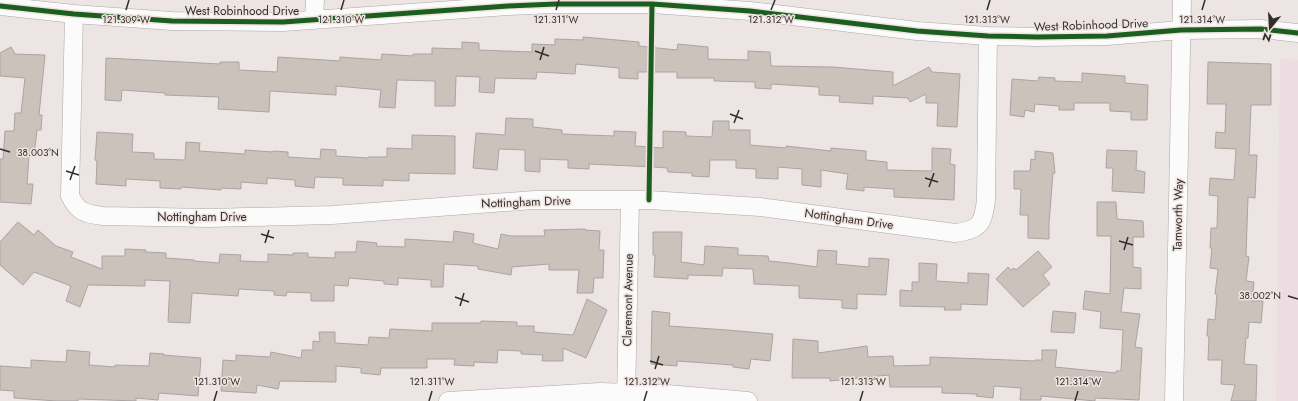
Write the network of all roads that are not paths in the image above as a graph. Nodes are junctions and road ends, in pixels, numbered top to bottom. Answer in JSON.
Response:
{"nodes":[{"id":1,"x":315,"y":0,"type":"edge"},
{"id":2,"x":1182,"y":0,"type":"edge"},
{"id":3,"x":636,"y":2,"type":"edge"},
{"id":4,"x":0,"y":6,"type":"edge"},
{"id":5,"x":74,"y":14,"type":"junction"},
{"id":6,"x":314,"y":20,"type":"junction"},
{"id":7,"x":1181,"y":30,"type":"junction"},
{"id":8,"x":1298,"y":33,"type":"edge"},
{"id":9,"x":988,"y":36,"type":"junction"},
{"id":10,"x":630,"y":200,"type":"junction"},
{"id":11,"x":626,"y":397,"type":"edge"},
{"id":12,"x":448,"y":401,"type":"edge"},
{"id":13,"x":748,"y":401,"type":"edge"},
{"id":14,"x":1174,"y":401,"type":"edge"}],
"edges":[{"from":1,"to":6,"type":"street"},
{"from":2,"to":7,"type":"street","name":"Tamworth Way"},
{"from":3,"to":6,"type":"street","name":"West Robinhood Drive"},
{"from":3,"to":9,"type":"street","name":"West Robinhood Drive"},
{"from":4,"to":5,"type":"street","name":"West Robinhood Drive"},
{"from":5,"to":6,"type":"street","name":"West Robinhood Drive"},
{"from":5,"to":10,"type":"street","name":"Nottingham Drive"},
{"from":7,"to":8,"type":"street","name":"West Robinhood Drive"},
{"from":7,"to":9,"type":"street","name":"West Robinhood Drive"},
{"from":7,"to":14,"type":"street","name":"Tamworth Way"},
{"from":9,"to":10,"type":"street","name":"Nottingham Drive"},
{"from":10,"to":11,"type":"street","name":"Claremont Avenue"},
{"from":11,"to":12,"type":"street"},
{"from":11,"to":13,"type":"street"}]}
